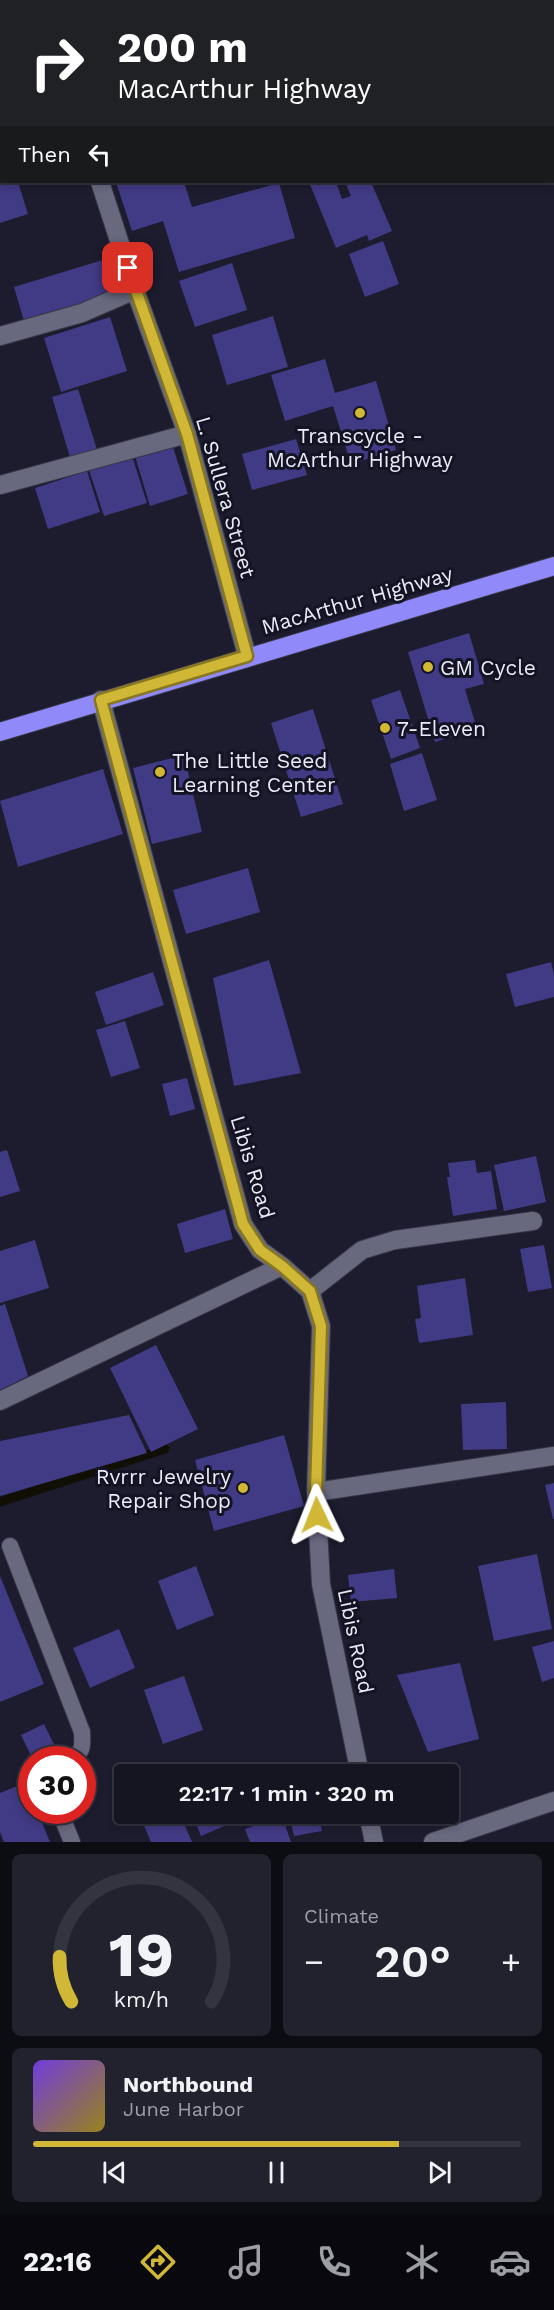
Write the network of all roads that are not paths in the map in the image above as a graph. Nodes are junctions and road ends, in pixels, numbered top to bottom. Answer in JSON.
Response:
{"nodes":[{"id":1,"x":100,"y":183,"type":"edge"},
{"id":2,"x":135,"y":290,"type":"junction"},
{"id":3,"x":0,"y":336,"type":"edge"},
{"id":4,"x":187,"y":434,"type":"junction"},
{"id":5,"x":0,"y":485,"type":"edge"},
{"id":6,"x":554,"y":566,"type":"edge"},
{"id":7,"x":247,"y":656,"type":"junction"},
{"id":8,"x":101,"y":700,"type":"junction"},
{"id":9,"x":0,"y":732,"type":"edge"},
{"id":10,"x":533,"y":1221,"type":"dead end"},
{"id":11,"x":282,"y":1266,"type":"junction"},
{"id":12,"x":310,"y":1291,"type":"junction"},
{"id":13,"x":0,"y":1401,"type":"edge"},
{"id":14,"x":554,"y":1456,"type":"edge"},
{"id":15,"x":316,"y":1492,"type":"junction"},
{"id":16,"x":10,"y":1546,"type":"dead end"},
{"id":17,"x":83,"y":1746,"type":"edge"},
{"id":18,"x":358,"y":1764,"type":"edge"},
{"id":19,"x":554,"y":1801,"type":"edge"},
{"id":20,"x":65,"y":1824,"type":"edge"},
{"id":21,"x":370,"y":1824,"type":"edge"},
{"id":22,"x":72,"y":1842,"type":"edge"},
{"id":23,"x":374,"y":1842,"type":"edge"},
{"id":24,"x":433,"y":1842,"type":"edge"}],
"edges":[{"from":1,"to":2,"type":"street","name":"L. Sullera Street"},
{"from":2,"to":3,"type":"street"},
{"from":2,"to":4,"type":"street","name":"L. Sullera Street"},
{"from":4,"to":5,"type":"street"},
{"from":4,"to":7,"type":"street","name":"L. Sullera Street"},
{"from":6,"to":7,"type":"highway","name":"MacArthur Highway"},
{"from":7,"to":8,"type":"highway","name":"MacArthur Highway"},
{"from":8,"to":9,"type":"highway","name":"MacArthur Highway"},
{"from":8,"to":11,"type":"street","name":"Libis Road"},
{"from":10,"to":12,"type":"street"},
{"from":11,"to":12,"type":"street","name":"Libis Road"},
{"from":11,"to":13,"type":"street"},
{"from":12,"to":15,"type":"street","name":"Libis Road"},
{"from":14,"to":15,"type":"street"},
{"from":15,"to":18,"type":"street","name":"Libis Road"},
{"from":16,"to":17,"type":"lane"},
{"from":19,"to":24,"type":"street"},
{"from":20,"to":22,"type":"lane"},
{"from":21,"to":23,"type":"street"}]}
